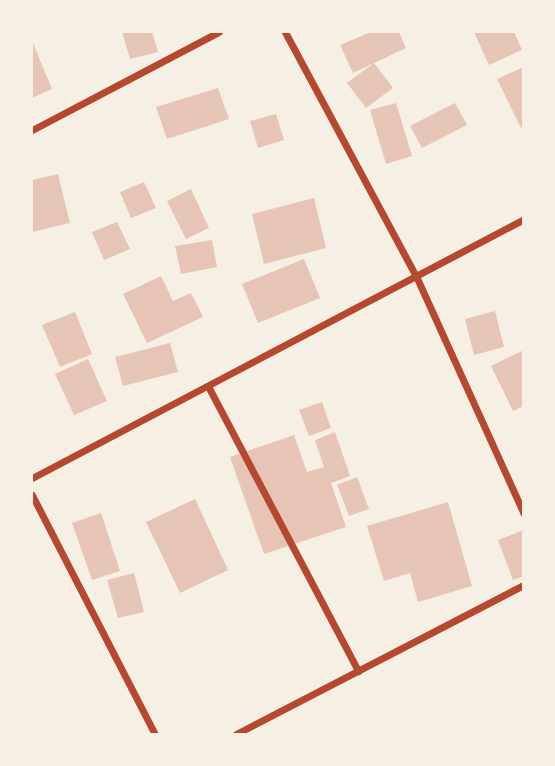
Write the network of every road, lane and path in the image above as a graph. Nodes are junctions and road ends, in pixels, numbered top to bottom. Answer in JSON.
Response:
{"nodes":[{"id":1,"x":219,"y":32,"type":"edge"},
{"id":2,"x":285,"y":32,"type":"edge"},
{"id":3,"x":32,"y":130,"type":"edge"},
{"id":4,"x":523,"y":219,"type":"edge"},
{"id":5,"x":416,"y":276,"type":"junction"},
{"id":6,"x":209,"y":388,"type":"junction"},
{"id":7,"x":32,"y":478,"type":"edge"},
{"id":8,"x":32,"y":495,"type":"edge"},
{"id":9,"x":523,"y":514,"type":"edge"},
{"id":10,"x":523,"y":585,"type":"edge"},
{"id":11,"x":358,"y":671,"type":"junction"},
{"id":12,"x":155,"y":734,"type":"edge"},
{"id":13,"x":236,"y":734,"type":"edge"}],
"edges":[{"from":1,"to":3,"type":"street"},
{"from":2,"to":5,"type":"street"},
{"from":4,"to":5,"type":"street"},
{"from":5,"to":6,"type":"street"},
{"from":5,"to":9,"type":"street"},
{"from":6,"to":7,"type":"street"},
{"from":6,"to":11,"type":"street"},
{"from":8,"to":12,"type":"street"},
{"from":10,"to":11,"type":"street"},
{"from":11,"to":13,"type":"street"}]}
